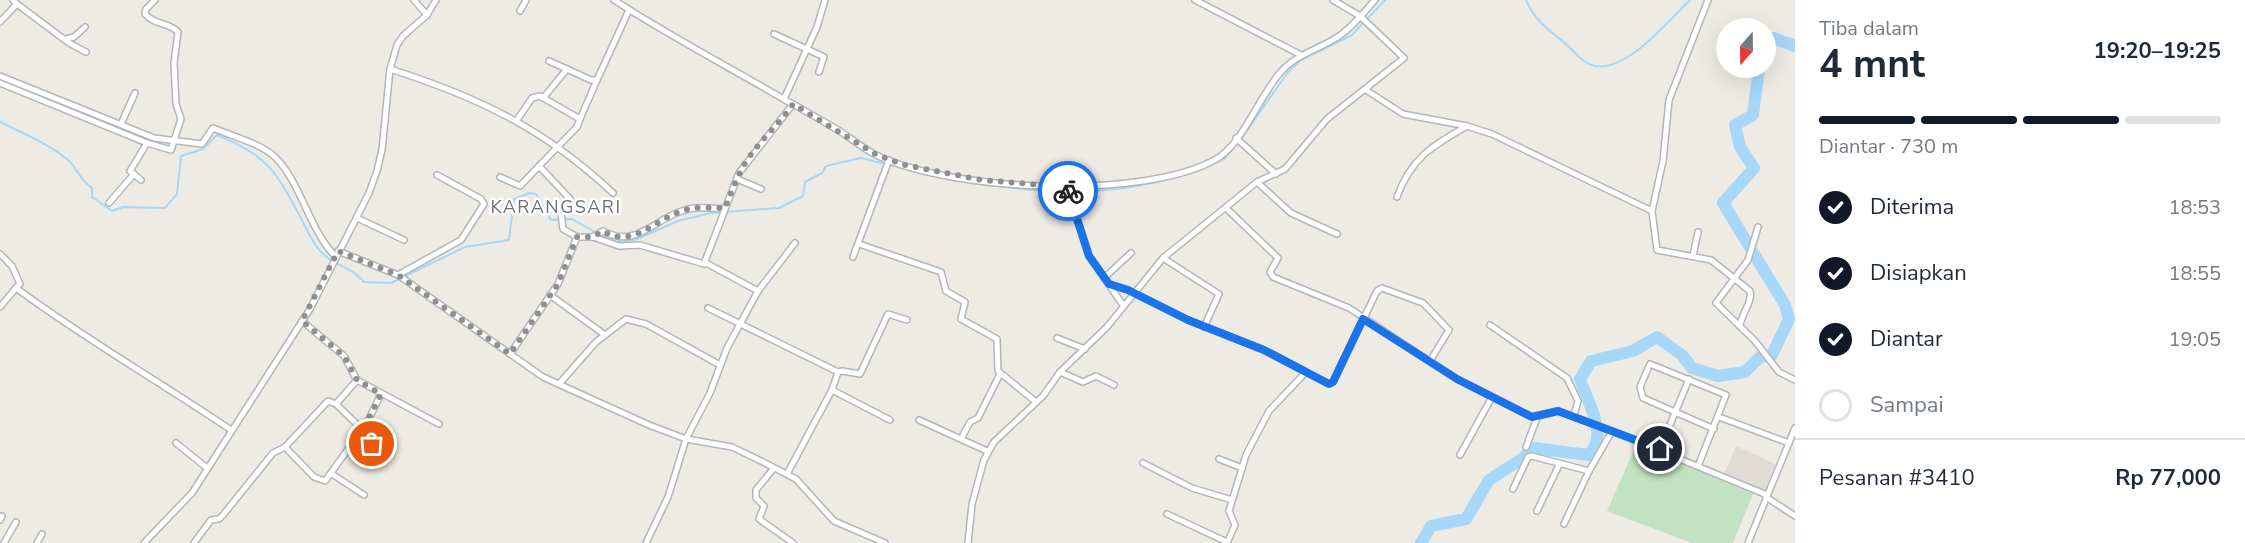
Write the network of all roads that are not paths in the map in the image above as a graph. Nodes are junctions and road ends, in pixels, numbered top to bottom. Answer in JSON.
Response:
{"nodes":[{"id":1,"x":155,"y":0,"type":"edge"},
{"id":2,"x":414,"y":0,"type":"edge"},
{"id":3,"x":436,"y":0,"type":"edge"},
{"id":4,"x":526,"y":0,"type":"edge"},
{"id":5,"x":615,"y":0,"type":"edge"},
{"id":6,"x":825,"y":0,"type":"edge"},
{"id":7,"x":1195,"y":0,"type":"edge"},
{"id":8,"x":1334,"y":0,"type":"edge"},
{"id":9,"x":1375,"y":0,"type":"edge"},
{"id":10,"x":1708,"y":0,"type":"edge"},
{"id":11,"x":15,"y":2,"type":"edge"},
{"id":12,"x":629,"y":10,"type":"junction"},
{"id":13,"x":520,"y":11,"type":"dead end"},
{"id":14,"x":427,"y":15,"type":"junction"},
{"id":15,"x":1363,"y":19,"type":"junction"},
{"id":16,"x":0,"y":22,"type":"edge"},
{"id":17,"x":85,"y":27,"type":"dead end"},
{"id":18,"x":774,"y":34,"type":"dead end"},
{"id":19,"x":64,"y":39,"type":"junction"},
{"id":20,"x":807,"y":50,"type":"junction"},
{"id":21,"x":86,"y":52,"type":"dead end"},
{"id":22,"x":1301,"y":55,"type":"junction"},
{"id":23,"x":549,"y":61,"type":"dead end"},
{"id":24,"x":390,"y":69,"type":"junction"},
{"id":25,"x":567,"y":69,"type":"junction"},
{"id":26,"x":819,"y":72,"type":"dead end"},
{"id":27,"x":0,"y":76,"type":"edge"},
{"id":28,"x":597,"y":80,"type":"junction"},
{"id":29,"x":0,"y":83,"type":"edge"},
{"id":30,"x":1366,"y":90,"type":"junction"},
{"id":31,"x":135,"y":93,"type":"dead end"},
{"id":32,"x":544,"y":97,"type":"junction"},
{"id":33,"x":784,"y":99,"type":"junction"},
{"id":34,"x":793,"y":104,"type":"junction"},
{"id":35,"x":580,"y":119,"type":"junction"},
{"id":36,"x":517,"y":120,"type":"junction"},
{"id":37,"x":1467,"y":126,"type":"junction"},
{"id":38,"x":124,"y":128,"type":"junction"},
{"id":39,"x":177,"y":139,"type":"junction"},
{"id":40,"x":1238,"y":140,"type":"junction"},
{"id":41,"x":147,"y":143,"type":"junction"},
{"id":42,"x":558,"y":146,"type":"junction"},
{"id":43,"x":888,"y":164,"type":"junction"},
{"id":44,"x":539,"y":166,"type":"junction"},
{"id":45,"x":134,"y":174,"type":"junction"},
{"id":46,"x":1276,"y":174,"type":"junction"},
{"id":47,"x":437,"y":175,"type":"dead end"},
{"id":48,"x":500,"y":177,"type":"dead end"},
{"id":49,"x":737,"y":178,"type":"junction"},
{"id":50,"x":141,"y":180,"type":"dead end"},
{"id":51,"x":1257,"y":182,"type":"junction"},
{"id":52,"x":760,"y":189,"type":"dead end"},
{"id":53,"x":1068,"y":189,"type":"junction"},
{"id":54,"x":613,"y":193,"type":"dead end"},
{"id":55,"x":1397,"y":197,"type":"dead end"},
{"id":56,"x":109,"y":203,"type":"dead end"},
{"id":57,"x":1226,"y":208,"type":"junction"},
{"id":58,"x":724,"y":210,"type":"junction"},
{"id":59,"x":1652,"y":211,"type":"junction"},
{"id":60,"x":357,"y":218,"type":"junction"},
{"id":61,"x":1758,"y":227,"type":"dead end"},
{"id":62,"x":1698,"y":232,"type":"dead end"},
{"id":63,"x":1337,"y":234,"type":"dead end"},
{"id":64,"x":577,"y":237,"type":"junction"},
{"id":65,"x":404,"y":240,"type":"dead end"},
{"id":66,"x":619,"y":242,"type":"junction"},
{"id":67,"x":795,"y":243,"type":"dead end"},
{"id":68,"x":859,"y":244,"type":"junction"},
{"id":69,"x":1131,"y":253,"type":"dead end"},
{"id":70,"x":0,"y":255,"type":"edge"},
{"id":71,"x":1693,"y":256,"type":"junction"},
{"id":72,"x":853,"y":257,"type":"dead end"},
{"id":73,"x":1163,"y":258,"type":"junction"},
{"id":74,"x":335,"y":259,"type":"junction"},
{"id":75,"x":706,"y":263,"type":"junction"},
{"id":76,"x":398,"y":275,"type":"junction"},
{"id":77,"x":1734,"y":277,"type":"junction"},
{"id":78,"x":1104,"y":278,"type":"junction"},
{"id":79,"x":1109,"y":284,"type":"junction"},
{"id":80,"x":16,"y":288,"type":"junction"},
{"id":81,"x":758,"y":291,"type":"junction"},
{"id":82,"x":1133,"y":293,"type":"junction"},
{"id":83,"x":550,"y":295,"type":"junction"},
{"id":84,"x":1123,"y":305,"type":"junction"},
{"id":85,"x":0,"y":307,"type":"edge"},
{"id":86,"x":708,"y":308,"type":"dead end"},
{"id":87,"x":1363,"y":319,"type":"junction"},
{"id":88,"x":907,"y":320,"type":"dead end"},
{"id":89,"x":302,"y":321,"type":"junction"},
{"id":90,"x":741,"y":322,"type":"junction"},
{"id":91,"x":1490,"y":325,"type":"dead end"},
{"id":92,"x":1740,"y":326,"type":"junction"},
{"id":93,"x":1204,"y":327,"type":"junction"},
{"id":94,"x":605,"y":335,"type":"junction"},
{"id":95,"x":1056,"y":338,"type":"dead end"},
{"id":96,"x":1085,"y":349,"type":"junction"},
{"id":97,"x":510,"y":354,"type":"junction"},
{"id":98,"x":1430,"y":361,"type":"junction"},
{"id":99,"x":720,"y":365,"type":"junction"},
{"id":100,"x":838,"y":372,"type":"junction"},
{"id":101,"x":1060,"y":372,"type":"junction"},
{"id":102,"x":1306,"y":372,"type":"junction"},
{"id":103,"x":1000,"y":374,"type":"junction"},
{"id":104,"x":1689,"y":379,"type":"junction"},
{"id":105,"x":357,"y":380,"type":"junction"},
{"id":106,"x":1795,"y":380,"type":"edge"},
{"id":107,"x":559,"y":384,"type":"junction"},
{"id":108,"x":1114,"y":385,"type":"dead end"},
{"id":109,"x":832,"y":390,"type":"junction"},
{"id":110,"x":381,"y":394,"type":"junction"},
{"id":111,"x":1492,"y":397,"type":"junction"},
{"id":112,"x":1036,"y":402,"type":"junction"},
{"id":113,"x":336,"y":404,"type":"junction"},
{"id":114,"x":1675,"y":414,"type":"junction"},
{"id":115,"x":1574,"y":416,"type":"junction"},
{"id":116,"x":1719,"y":417,"type":"junction"},
{"id":117,"x":1537,"y":418,"type":"junction"},
{"id":118,"x":890,"y":420,"type":"dead end"},
{"id":119,"x":919,"y":420,"type":"dead end"},
{"id":120,"x":439,"y":424,"type":"dead end"},
{"id":121,"x":1795,"y":428,"type":"edge"},
{"id":122,"x":1714,"y":429,"type":"junction"},
{"id":123,"x":231,"y":430,"type":"junction"},
{"id":124,"x":363,"y":430,"type":"junction"},
{"id":125,"x":1609,"y":430,"type":"junction"},
{"id":126,"x":1794,"y":436,"type":"edge"},
{"id":127,"x":686,"y":439,"type":"junction"},
{"id":128,"x":961,"y":439,"type":"junction"},
{"id":129,"x":176,"y":443,"type":"dead end"},
{"id":130,"x":1789,"y":443,"type":"junction"},
{"id":131,"x":285,"y":447,"type":"junction"},
{"id":132,"x":1526,"y":447,"type":"dead end"},
{"id":133,"x":1660,"y":449,"type":"junction"},
{"id":134,"x":987,"y":451,"type":"junction"},
{"id":135,"x":1460,"y":455,"type":"dead end"},
{"id":136,"x":387,"y":457,"type":"dead end"},
{"id":137,"x":1219,"y":459,"type":"dead end"},
{"id":138,"x":1143,"y":463,"type":"dead end"},
{"id":139,"x":1558,"y":465,"type":"junction"},
{"id":140,"x":1698,"y":466,"type":"junction"},
{"id":141,"x":207,"y":468,"type":"junction"},
{"id":142,"x":774,"y":468,"type":"junction"},
{"id":143,"x":1242,"y":468,"type":"junction"},
{"id":144,"x":1589,"y":471,"type":"junction"},
{"id":145,"x":332,"y":474,"type":"junction"},
{"id":146,"x":787,"y":474,"type":"junction"},
{"id":147,"x":1513,"y":489,"type":"dead end"},
{"id":148,"x":364,"y":495,"type":"dead end"},
{"id":149,"x":1766,"y":496,"type":"junction"},
{"id":150,"x":1232,"y":500,"type":"junction"},
{"id":151,"x":1537,"y":511,"type":"dead end"},
{"id":152,"x":1167,"y":514,"type":"dead end"},
{"id":153,"x":1795,"y":516,"type":"edge"},
{"id":154,"x":16,"y":522,"type":"dead end"},
{"id":155,"x":1564,"y":524,"type":"dead end"},
{"id":156,"x":42,"y":534,"type":"dead end"},
{"id":157,"x":148,"y":542,"type":"edge"},
{"id":158,"x":1227,"y":542,"type":"edge"},
{"id":159,"x":4,"y":543,"type":"edge"},
{"id":160,"x":37,"y":543,"type":"edge"},
{"id":161,"x":195,"y":543,"type":"edge"},
{"id":162,"x":646,"y":543,"type":"edge"},
{"id":163,"x":793,"y":543,"type":"edge"},
{"id":164,"x":885,"y":543,"type":"edge"},
{"id":165,"x":968,"y":543,"type":"edge"},
{"id":166,"x":1748,"y":543,"type":"edge"}],
"edges":[{"from":1,"to":39,"type":"street"},
{"from":2,"to":14,"type":"street"},
{"from":3,"to":14,"type":"street"},
{"from":4,"to":13,"type":"street"},
{"from":5,"to":12,"type":"street"},
{"from":6,"to":20,"type":"street"},
{"from":7,"to":22,"type":"street"},
{"from":8,"to":15,"type":"street"},
{"from":9,"to":15,"type":"street"},
{"from":10,"to":59,"type":"street"},
{"from":11,"to":16,"type":"street"},
{"from":11,"to":19,"type":"street"},
{"from":12,"to":28,"type":"street"},
{"from":12,"to":33,"type":"street"},
{"from":14,"to":24,"type":"street"},
{"from":15,"to":22,"type":"street"},
{"from":15,"to":30,"type":"street"},
{"from":17,"to":19,"type":"street"},
{"from":18,"to":20,"type":"street"},
{"from":19,"to":21,"type":"street"},
{"from":20,"to":26,"type":"street"},
{"from":20,"to":33,"type":"street"},
{"from":22,"to":40,"type":"street"},
{"from":23,"to":25,"type":"street"},
{"from":24,"to":36,"type":"street"},
{"from":24,"to":60,"type":"street"},
{"from":25,"to":28,"type":"street"},
{"from":25,"to":32,"type":"street"},
{"from":27,"to":38,"type":"street"},
{"from":28,"to":35,"type":"street"},
{"from":29,"to":38,"type":"street"},
{"from":30,"to":37,"type":"street"},
{"from":30,"to":46,"type":"street"},
{"from":31,"to":38,"type":"street"},
{"from":32,"to":35,"type":"street"},
{"from":32,"to":36,"type":"street"},
{"from":33,"to":34,"type":"street"},
{"from":34,"to":43,"type":"street"},
{"from":34,"to":49,"type":"street"},
{"from":35,"to":42,"type":"street"},
{"from":36,"to":42,"type":"street"},
{"from":37,"to":55,"type":"street"},
{"from":37,"to":59,"type":"street"},
{"from":38,"to":39,"type":"street"},
{"from":38,"to":41,"type":"street"},
{"from":39,"to":41,"type":"street"},
{"from":39,"to":74,"type":"street"},
{"from":40,"to":46,"type":"street"},
{"from":40,"to":53,"type":"street"},
{"from":41,"to":45,"type":"street"},
{"from":42,"to":44,"type":"street"},
{"from":42,"to":54,"type":"street"},
{"from":43,"to":53,"type":"street"},
{"from":43,"to":68,"type":"street"},
{"from":44,"to":48,"type":"street"},
{"from":44,"to":64,"type":"street"},
{"from":45,"to":50,"type":"street"},
{"from":45,"to":56,"type":"street"},
{"from":46,"to":51,"type":"street"},
{"from":47,"to":76,"type":"street"},
{"from":49,"to":52,"type":"street"},
{"from":49,"to":58,"type":"street"},
{"from":51,"to":57,"type":"street"},
{"from":51,"to":63,"type":"street"},
{"from":53,"to":78,"type":"street"},
{"from":57,"to":73,"type":"street"},
{"from":57,"to":87,"type":"street"},
{"from":58,"to":66,"type":"street"},
{"from":58,"to":75,"type":"street"},
{"from":59,"to":71,"type":"street"},
{"from":60,"to":65,"type":"street"},
{"from":60,"to":74,"type":"street"},
{"from":61,"to":77,"type":"street"},
{"from":62,"to":71,"type":"street"},
{"from":64,"to":66,"type":"street"},
{"from":64,"to":83,"type":"street"},
{"from":66,"to":75,"type":"street"},
{"from":67,"to":81,"type":"street"},
{"from":68,"to":72,"type":"street"},
{"from":68,"to":103,"type":"street"},
{"from":69,"to":78,"type":"street"},
{"from":70,"to":80,"type":"street"},
{"from":71,"to":77,"type":"street"},
{"from":73,"to":82,"type":"street"},
{"from":73,"to":93,"type":"street"},
{"from":74,"to":76,"type":"street"},
{"from":74,"to":89,"type":"street"},
{"from":75,"to":81,"type":"street"},
{"from":76,"to":97,"type":"street"},
{"from":77,"to":92,"type":"street"},
{"from":77,"to":92,"type":"street"},
{"from":78,"to":79,"type":"street"},
{"from":79,"to":82,"type":"street"},
{"from":79,"to":84,"type":"street"},
{"from":80,"to":85,"type":"street"},
{"from":80,"to":123,"type":"street"},
{"from":81,"to":90,"type":"street"},
{"from":82,"to":84,"type":"street"},
{"from":82,"to":93,"type":"street"},
{"from":83,"to":94,"type":"street"},
{"from":83,"to":97,"type":"street"},
{"from":84,"to":96,"type":"street"},
{"from":86,"to":90,"type":"street"},
{"from":87,"to":98,"type":"street"},
{"from":87,"to":98,"type":"street"},
{"from":87,"to":102,"type":"street"},
{"from":88,"to":100,"type":"street"},
{"from":89,"to":105,"type":"street"},
{"from":89,"to":123,"type":"street"},
{"from":90,"to":99,"type":"street"},
{"from":90,"to":100,"type":"street"},
{"from":91,"to":115,"type":"street"},
{"from":92,"to":106,"type":"street"},
{"from":93,"to":102,"type":"street"},
{"from":94,"to":99,"type":"street"},
{"from":94,"to":107,"type":"street"},
{"from":95,"to":96,"type":"street"},
{"from":96,"to":101,"type":"street"},
{"from":97,"to":107,"type":"street"},
{"from":98,"to":111,"type":"street"},
{"from":99,"to":127,"type":"street"},
{"from":100,"to":109,"type":"street"},
{"from":101,"to":108,"type":"street"},
{"from":101,"to":112,"type":"street"},
{"from":102,"to":143,"type":"street"},
{"from":103,"to":112,"type":"street"},
{"from":103,"to":128,"type":"street"},
{"from":104,"to":114,"type":"street"},
{"from":104,"to":114,"type":"street"},
{"from":104,"to":116,"type":"street"},
{"from":105,"to":110,"type":"street"},
{"from":105,"to":113,"type":"street"},
{"from":107,"to":127,"type":"street"},
{"from":109,"to":118,"type":"street"},
{"from":109,"to":146,"type":"street"},
{"from":110,"to":120,"type":"street"},
{"from":110,"to":124,"type":"street"},
{"from":111,"to":117,"type":"street"},
{"from":111,"to":135,"type":"street"},
{"from":112,"to":134,"type":"street"},
{"from":113,"to":124,"type":"street"},
{"from":113,"to":131,"type":"street"},
{"from":114,"to":122,"type":"street"},
{"from":114,"to":133,"type":"street"},
{"from":115,"to":117,"type":"street"},
{"from":115,"to":125,"type":"street"},
{"from":116,"to":122,"type":"street"},
{"from":116,"to":130,"type":"street"},
{"from":117,"to":132,"type":"street"},
{"from":119,"to":128,"type":"street"},
{"from":121,"to":126,"type":"street"},
{"from":122,"to":140,"type":"street"},
{"from":123,"to":141,"type":"street"},
{"from":124,"to":136,"type":"street"},
{"from":124,"to":145,"type":"street"},
{"from":125,"to":133,"type":"street"},
{"from":125,"to":144,"type":"street"},
{"from":126,"to":130,"type":"street"},
{"from":127,"to":142,"type":"street"},
{"from":127,"to":162,"type":"street"},
{"from":128,"to":134,"type":"street"},
{"from":129,"to":141,"type":"street"},
{"from":130,"to":149,"type":"street"},
{"from":131,"to":145,"type":"street"},
{"from":131,"to":161,"type":"street"},
{"from":133,"to":140,"type":"street"},
{"from":134,"to":165,"type":"street"},
{"from":137,"to":143,"type":"street"},
{"from":138,"to":150,"type":"street"},
{"from":139,"to":144,"type":"street"},
{"from":139,"to":147,"type":"street"},
{"from":139,"to":151,"type":"street"},
{"from":140,"to":149,"type":"street"},
{"from":141,"to":157,"type":"street"},
{"from":142,"to":146,"type":"street"},
{"from":142,"to":163,"type":"street"},
{"from":143,"to":150,"type":"street"},
{"from":144,"to":155,"type":"street"},
{"from":145,"to":148,"type":"street"},
{"from":146,"to":164,"type":"street"},
{"from":149,"to":153,"type":"street"},
{"from":149,"to":166,"type":"street"},
{"from":150,"to":158,"type":"street"},
{"from":152,"to":158,"type":"street"},
{"from":154,"to":159,"type":"street"},
{"from":156,"to":160,"type":"street"}]}
